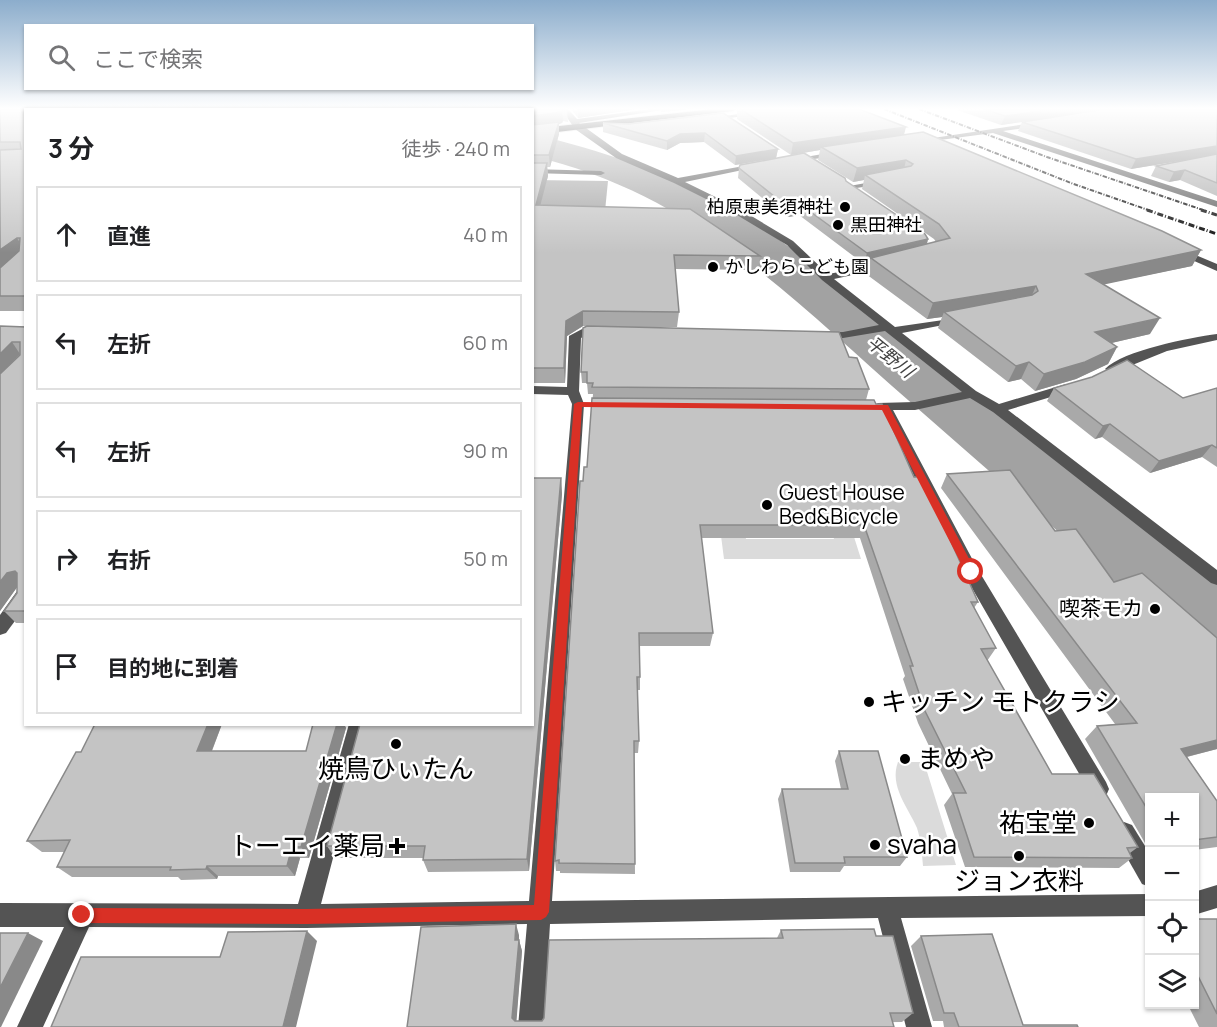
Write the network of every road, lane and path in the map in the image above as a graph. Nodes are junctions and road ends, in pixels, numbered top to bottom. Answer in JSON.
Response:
{"nodes":[{"id":1,"x":621,"y":157,"type":"edge"},
{"id":2,"x":812,"y":157,"type":"edge"},
{"id":3,"x":1074,"y":157,"type":"edge"},
{"id":4,"x":779,"y":158,"type":"edge"},
{"id":5,"x":805,"y":158,"type":"junction"},
{"id":6,"x":768,"y":164,"type":"edge"},
{"id":7,"x":814,"y":164,"type":"edge"},
{"id":8,"x":1150,"y":170,"type":"edge"},
{"id":9,"x":534,"y":171,"type":"edge"},
{"id":10,"x":601,"y":173,"type":"dead end"},
{"id":11,"x":1128,"y":175,"type":"junction"},
{"id":12,"x":892,"y":180,"type":"edge"},
{"id":13,"x":677,"y":181,"type":"junction"},
{"id":14,"x":842,"y":181,"type":"edge"},
{"id":15,"x":851,"y":186,"type":"junction"},
{"id":16,"x":866,"y":199,"type":"edge"},
{"id":17,"x":1217,"y":204,"type":"edge"},
{"id":18,"x":1171,"y":247,"type":"edge"},
{"id":19,"x":897,"y":262,"type":"edge"},
{"id":20,"x":1217,"y":268,"type":"edge"},
{"id":21,"x":826,"y":278,"type":"junction"},
{"id":22,"x":970,"y":317,"type":"edge"},
{"id":23,"x":891,"y":329,"type":"junction"},
{"id":24,"x":619,"y":332,"type":"edge"},
{"id":25,"x":804,"y":335,"type":"edge"},
{"id":26,"x":1217,"y":337,"type":"edge"},
{"id":27,"x":1099,"y":375,"type":"edge"},
{"id":28,"x":1081,"y":384,"type":"edge"},
{"id":29,"x":534,"y":390,"type":"edge"},
{"id":30,"x":972,"y":394,"type":"junction"},
{"id":31,"x":580,"y":400,"type":"junction"},
{"id":32,"x":861,"y":407,"type":"edge"},
{"id":33,"x":885,"y":407,"type":"junction"},
{"id":34,"x":998,"y":409,"type":"junction"},
{"id":35,"x":1217,"y":579,"type":"edge"},
{"id":36,"x":24,"y":595,"type":"edge"},
{"id":37,"x":0,"y":628,"type":"edge"},
{"id":38,"x":357,"y":726,"type":"edge"},
{"id":39,"x":1145,"y":869,"type":"edge"},
{"id":40,"x":1217,"y":896,"type":"edge"},
{"id":41,"x":1199,"y":903,"type":"edge"},
{"id":42,"x":1145,"y":904,"type":"edge"},
{"id":43,"x":887,"y":908,"type":"junction"},
{"id":44,"x":541,"y":912,"type":"junction"},
{"id":45,"x":0,"y":915,"type":"edge"},
{"id":46,"x":82,"y":915,"type":"junction"},
{"id":47,"x":306,"y":916,"type":"junction"},
{"id":48,"x":30,"y":1027,"type":"edge"},
{"id":49,"x":531,"y":1027,"type":"edge"},
{"id":50,"x":919,"y":1027,"type":"edge"}],
"edges":[{"from":1,"to":13,"type":"street"},
{"from":2,"to":5,"type":"street"},
{"from":3,"to":11,"type":"street"},
{"from":4,"to":5,"type":"street"},
{"from":5,"to":7,"type":"street"},
{"from":6,"to":13,"type":"street"},
{"from":8,"to":11,"type":"street"},
{"from":9,"to":10,"type":"street"},
{"from":11,"to":17,"type":"street"},
{"from":12,"to":15,"type":"street"},
{"from":13,"to":21,"type":"street"},
{"from":14,"to":15,"type":"street"},
{"from":15,"to":16,"type":"street"},
{"from":18,"to":20,"type":"street"},
{"from":19,"to":21,"type":"street"},
{"from":21,"to":23,"type":"street"},
{"from":22,"to":23,"type":"street"},
{"from":23,"to":25,"type":"street"},
{"from":23,"to":30,"type":"street"},
{"from":24,"to":31,"type":"street"},
{"from":26,"to":27,"type":"street"},
{"from":28,"to":34,"type":"street"},
{"from":29,"to":31,"type":"street"},
{"from":30,"to":33,"type":"street"},
{"from":30,"to":34,"type":"street"},
{"from":31,"to":44,"type":"street"},
{"from":32,"to":33,"type":"street"},
{"from":33,"to":39,"type":"street"},
{"from":34,"to":35,"type":"street"},
{"from":36,"to":37,"type":"street"},
{"from":38,"to":47,"type":"street"},
{"from":40,"to":41,"type":"street"},
{"from":42,"to":43,"type":"street"},
{"from":43,"to":44,"type":"street"},
{"from":43,"to":50,"type":"street"},
{"from":44,"to":47,"type":"street"},
{"from":44,"to":49,"type":"street"},
{"from":45,"to":46,"type":"street"},
{"from":46,"to":47,"type":"street"},
{"from":46,"to":48,"type":"street"}]}
